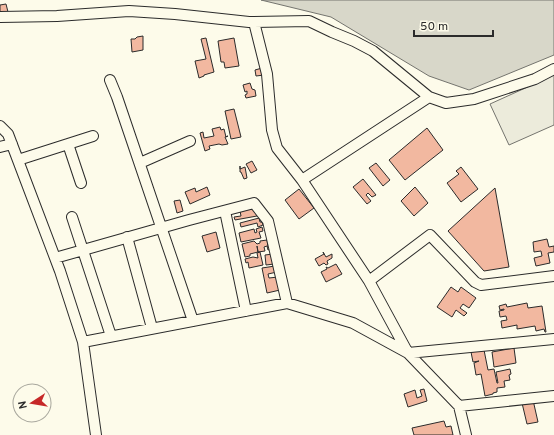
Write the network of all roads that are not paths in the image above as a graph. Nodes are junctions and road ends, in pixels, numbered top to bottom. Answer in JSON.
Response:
{"nodes":[{"id":1,"x":0,"y":17,"type":"edge"},
{"id":2,"x":254,"y":22,"type":"junction"},
{"id":3,"x":554,"y":69,"type":"edge"},
{"id":4,"x":110,"y":80,"type":"dead end"},
{"id":5,"x":429,"y":97,"type":"junction"},
{"id":6,"x":0,"y":126,"type":"edge"},
{"id":7,"x":93,"y":136,"type":"dead end"},
{"id":8,"x":190,"y":141,"type":"dead end"},
{"id":9,"x":12,"y":144,"type":"junction"},
{"id":10,"x":68,"y":144,"type":"junction"},
{"id":11,"x":0,"y":147,"type":"edge"},
{"id":12,"x":18,"y":160,"type":"junction"},
{"id":13,"x":140,"y":163,"type":"junction"},
{"id":14,"x":302,"y":180,"type":"junction"},
{"id":15,"x":82,"y":183,"type":"dead end"},
{"id":16,"x":225,"y":211,"type":"junction"},
{"id":17,"x":72,"y":217,"type":"dead end"},
{"id":18,"x":162,"y":227,"type":"junction"},
{"id":19,"x":127,"y":237,"type":"junction"},
{"id":20,"x":83,"y":250,"type":"junction"},
{"id":21,"x":55,"y":258,"type":"junction"},
{"id":22,"x":554,"y":276,"type":"edge"},
{"id":23,"x":369,"y":281,"type":"junction"},
{"id":24,"x":287,"y":303,"type":"junction"},
{"id":25,"x":246,"y":311,"type":"junction"},
{"id":26,"x":193,"y":321,"type":"junction"},
{"id":27,"x":152,"y":328,"type":"junction"},
{"id":28,"x":111,"y":336,"type":"junction"},
{"id":29,"x":554,"y":339,"type":"edge"},
{"id":30,"x":83,"y":342,"type":"junction"},
{"id":31,"x":408,"y":353,"type":"junction"},
{"id":32,"x":554,"y":396,"type":"edge"},
{"id":33,"x":459,"y":406,"type":"junction"},
{"id":34,"x":96,"y":435,"type":"edge"},
{"id":35,"x":466,"y":435,"type":"edge"}],
"edges":[{"from":1,"to":2,"type":"street"},
{"from":2,"to":5,"type":"street"},
{"from":2,"to":14,"type":"street"},
{"from":3,"to":5,"type":"street"},
{"from":4,"to":13,"type":"street"},
{"from":5,"to":14,"type":"street"},
{"from":6,"to":9,"type":"street"},
{"from":7,"to":10,"type":"street"},
{"from":8,"to":13,"type":"street"},
{"from":9,"to":11,"type":"street"},
{"from":9,"to":12,"type":"street"},
{"from":10,"to":12,"type":"street"},
{"from":10,"to":15,"type":"street"},
{"from":12,"to":21,"type":"street"},
{"from":13,"to":18,"type":"street"},
{"from":14,"to":23,"type":"street"},
{"from":16,"to":18,"type":"street"},
{"from":16,"to":24,"type":"street"},
{"from":16,"to":25,"type":"street"},
{"from":17,"to":20,"type":"street"},
{"from":18,"to":19,"type":"street"},
{"from":18,"to":26,"type":"street"},
{"from":19,"to":20,"type":"street"},
{"from":19,"to":27,"type":"street"},
{"from":20,"to":21,"type":"street"},
{"from":20,"to":28,"type":"street"},
{"from":21,"to":30,"type":"street"},
{"from":22,"to":23,"type":"street"},
{"from":23,"to":31,"type":"street"},
{"from":24,"to":25,"type":"street"},
{"from":24,"to":31,"type":"street"},
{"from":25,"to":26,"type":"street"},
{"from":26,"to":27,"type":"street"},
{"from":27,"to":28,"type":"street"},
{"from":28,"to":30,"type":"street"},
{"from":29,"to":31,"type":"street"},
{"from":30,"to":34,"type":"street"},
{"from":31,"to":33,"type":"street"},
{"from":32,"to":33,"type":"street"},
{"from":33,"to":35,"type":"street"}]}
